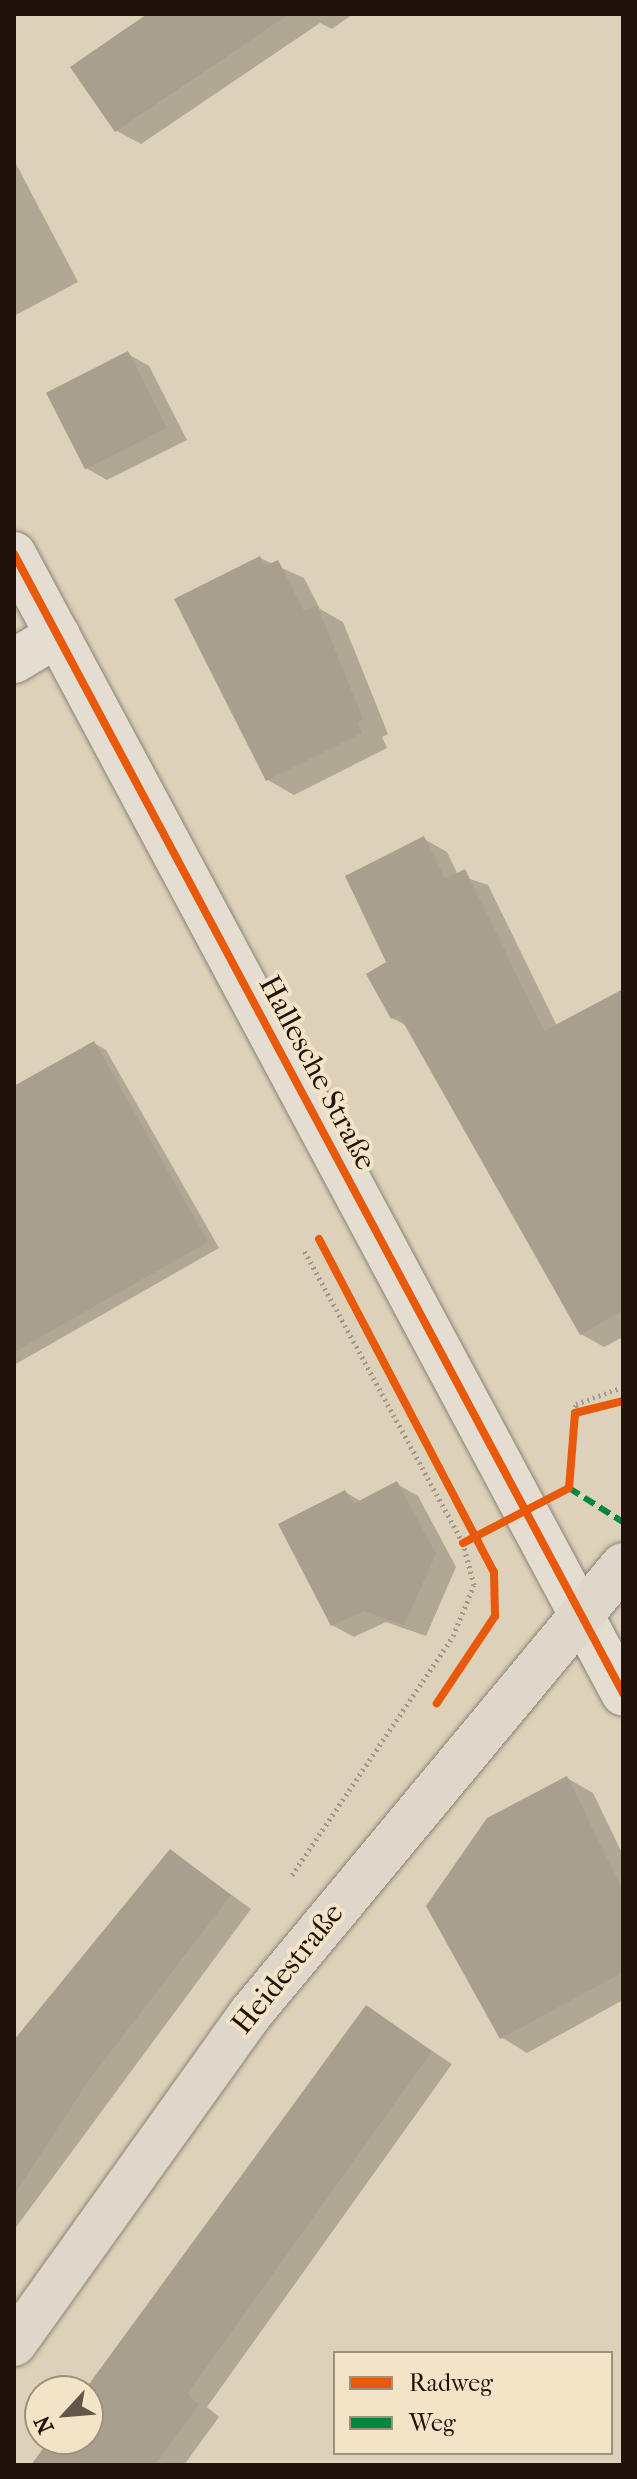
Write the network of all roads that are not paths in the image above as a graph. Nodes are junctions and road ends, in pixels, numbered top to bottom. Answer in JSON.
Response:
{"nodes":[{"id":1,"x":14,"y":554,"type":"edge"},
{"id":2,"x":58,"y":635,"type":"junction"},
{"id":3,"x":14,"y":661,"type":"edge"},
{"id":4,"x":623,"y":1565,"type":"edge"},
{"id":5,"x":583,"y":1611,"type":"junction"},
{"id":6,"x":623,"y":1693,"type":"edge"},
{"id":7,"x":14,"y":2344,"type":"edge"}],
"edges":[{"from":1,"to":2,"type":"street","name":"Hallesche Straße"},
{"from":2,"to":3,"type":"street"},
{"from":2,"to":5,"type":"street","name":"Hallesche Straße"},
{"from":4,"to":5,"type":"main road","name":"Heidestraße"},
{"from":5,"to":6,"type":"street","name":"Hallesche Straße"},
{"from":5,"to":7,"type":"main road","name":"Heidestraße"}]}
